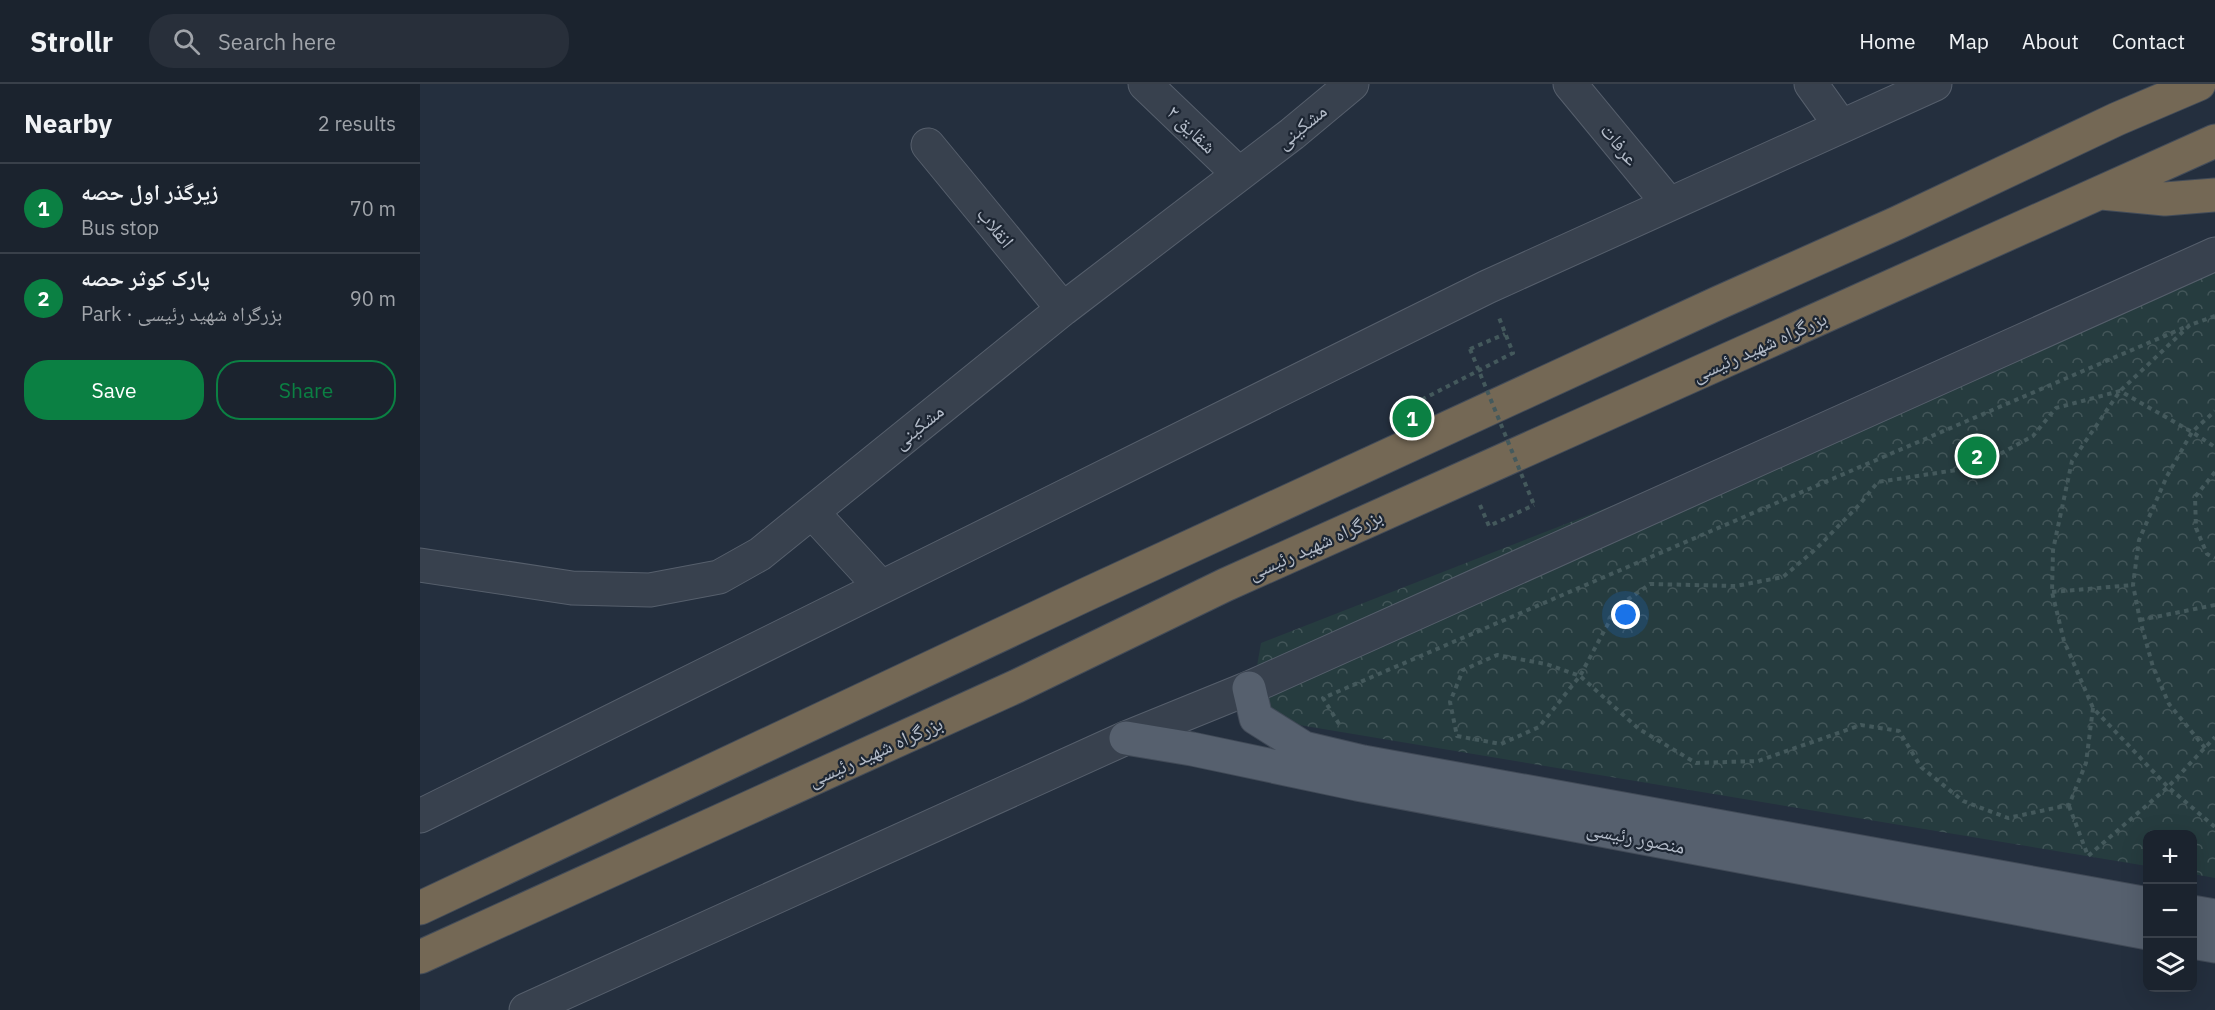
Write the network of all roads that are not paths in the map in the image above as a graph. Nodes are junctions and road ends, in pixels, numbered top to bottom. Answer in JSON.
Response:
{"nodes":[{"id":1,"x":1144,"y":84,"type":"edge"},
{"id":2,"x":1352,"y":84,"type":"edge"},
{"id":3,"x":1570,"y":84,"type":"edge"},
{"id":4,"x":1811,"y":84,"type":"edge"},
{"id":5,"x":1935,"y":84,"type":"edge"},
{"id":6,"x":2155,"y":84,"type":"edge"},
{"id":7,"x":2199,"y":84,"type":"edge"},
{"id":8,"x":2117,"y":119,"type":"junction"},
{"id":9,"x":1841,"y":126,"type":"junction"},
{"id":10,"x":2215,"y":141,"type":"edge"},
{"id":11,"x":928,"y":145,"type":"dead end"},
{"id":12,"x":1239,"y":174,"type":"junction"},
{"id":13,"x":2097,"y":193,"type":"junction"},
{"id":14,"x":2215,"y":195,"type":"edge"},
{"id":15,"x":1669,"y":204,"type":"junction"},
{"id":16,"x":2215,"y":254,"type":"edge"},
{"id":17,"x":1063,"y":309,"type":"junction"},
{"id":18,"x":813,"y":512,"type":"junction"},
{"id":19,"x":420,"y":565,"type":"edge"},
{"id":20,"x":881,"y":587,"type":"junction"},
{"id":21,"x":1249,"y":688,"type":"junction"},
{"id":22,"x":1126,"y":738,"type":"junction"},
{"id":23,"x":420,"y":816,"type":"edge"},
{"id":24,"x":2143,"y":903,"type":"edge"},
{"id":25,"x":420,"y":908,"type":"edge"},
{"id":26,"x":2197,"y":913,"type":"edge"},
{"id":27,"x":2215,"y":916,"type":"edge"},
{"id":28,"x":2143,"y":932,"type":"edge"},
{"id":29,"x":2197,"y":943,"type":"edge"},
{"id":30,"x":2215,"y":946,"type":"edge"},
{"id":31,"x":420,"y":957,"type":"edge"},
{"id":32,"x":526,"y":1010,"type":"edge"}],
"edges":[{"from":1,"to":12,"type":"street","name":"شقایق ۲"},
{"from":2,"to":12,"type":"street","name":"مشکینی"},
{"from":3,"to":15,"type":"street","name":"عرفات"},
{"from":4,"to":9,"type":"street"},
{"from":5,"to":9,"type":"street"},
{"from":6,"to":8,"type":"highway"},
{"from":7,"to":8,"type":"highway"},
{"from":8,"to":25,"type":"highway"},
{"from":9,"to":15,"type":"street"},
{"from":10,"to":13,"type":"highway","name":"بزرگراه شهید رئیسی"},
{"from":11,"to":17,"type":"street","name":"انقلاب"},
{"from":12,"to":17,"type":"street","name":"مشکینی"},
{"from":13,"to":14,"type":"highway"},
{"from":13,"to":31,"type":"highway","name":"بزرگراه شهید رئیسی"},
{"from":15,"to":20,"type":"street"},
{"from":16,"to":21,"type":"street"},
{"from":17,"to":18,"type":"street","name":"مشکینی"},
{"from":18,"to":19,"type":"street","name":"مشکینی"},
{"from":18,"to":20,"type":"street"},
{"from":20,"to":23,"type":"street"},
{"from":21,"to":22,"type":"street"},
{"from":21,"to":24,"type":"main road","name":"منصور رئیسی"},
{"from":22,"to":28,"type":"main road","name":"منصور رئیسی"},
{"from":22,"to":32,"type":"street"},
{"from":26,"to":27,"type":"main road"},
{"from":29,"to":30,"type":"main road"}]}
